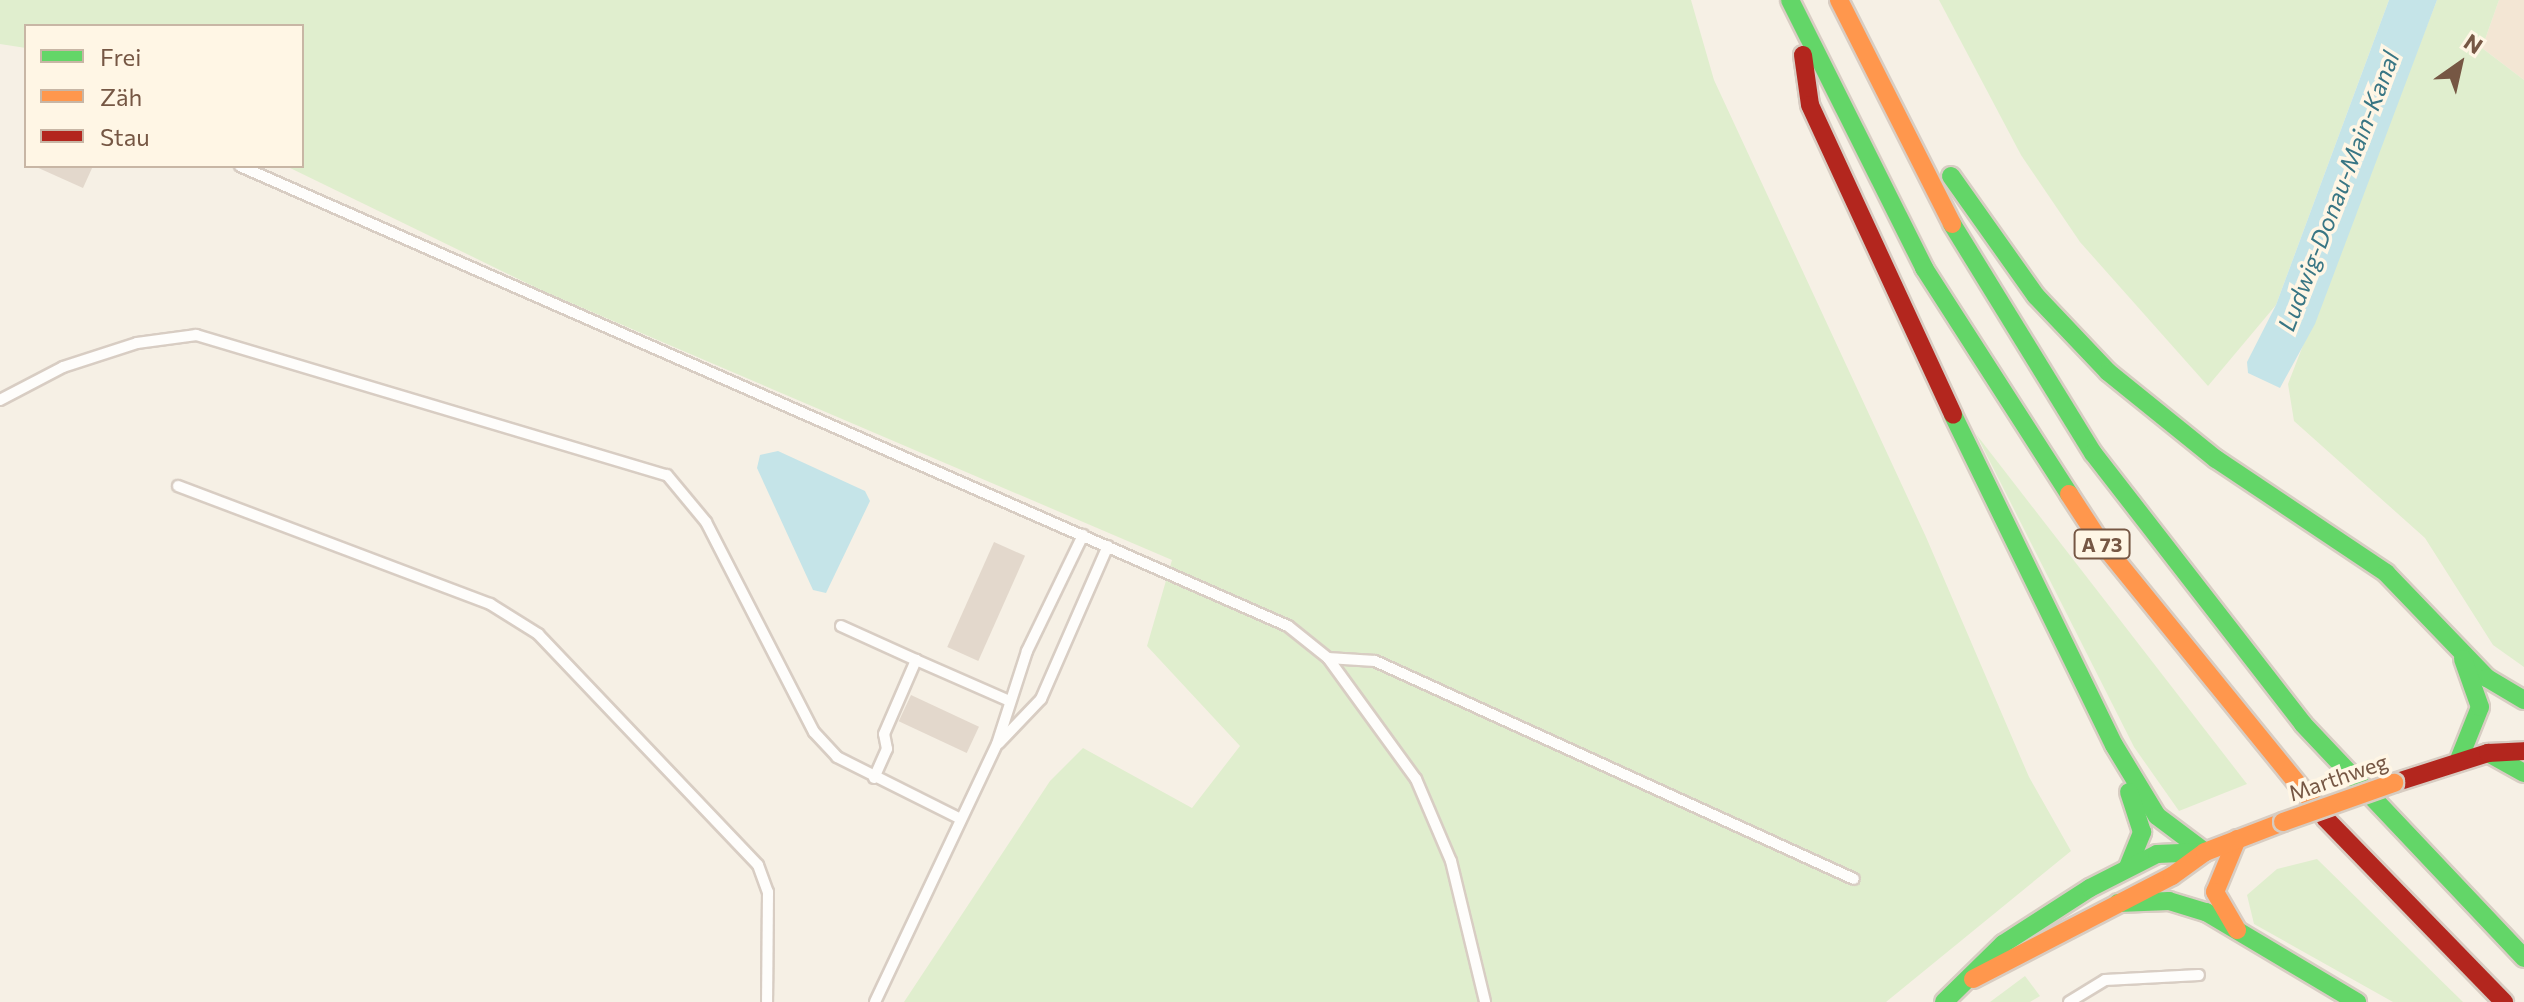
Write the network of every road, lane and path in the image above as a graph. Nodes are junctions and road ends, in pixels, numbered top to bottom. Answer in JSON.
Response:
{"nodes":[{"id":1,"x":1839,"y":0,"type":"edge"},
{"id":2,"x":1794,"y":9,"type":"edge"},
{"id":3,"x":1871,"y":70,"type":"junction"},
{"id":4,"x":245,"y":168,"type":"edge"},
{"id":5,"x":0,"y":400,"type":"edge"},
{"id":6,"x":178,"y":486,"type":"dead end"},
{"id":7,"x":1083,"y":535,"type":"junction"},
{"id":8,"x":1108,"y":546,"type":"junction"},
{"id":9,"x":841,"y":626,"type":"dead end"},
{"id":10,"x":2458,"y":651,"type":"junction"},
{"id":11,"x":1328,"y":658,"type":"junction"},
{"id":12,"x":916,"y":660,"type":"junction"},
{"id":13,"x":1007,"y":700,"type":"junction"},
{"id":14,"x":2524,"y":700,"type":"edge"},
{"id":15,"x":2523,"y":730,"type":"edge"},
{"id":16,"x":997,"y":744,"type":"junction"},
{"id":17,"x":2114,"y":745,"type":"junction"},
{"id":18,"x":2524,"y":751,"type":"edge"},
{"id":19,"x":2488,"y":753,"type":"junction"},
{"id":20,"x":2458,"y":762,"type":"junction"},
{"id":21,"x":2524,"y":773,"type":"edge"},
{"id":22,"x":874,"y":778,"type":"junction"},
{"id":23,"x":959,"y":818,"type":"junction"},
{"id":24,"x":2237,"y":839,"type":"junction"},
{"id":25,"x":2205,"y":852,"type":"junction"},
{"id":26,"x":2128,"y":867,"type":"junction"},
{"id":27,"x":1854,"y":879,"type":"dead end"},
{"id":28,"x":2111,"y":906,"type":"junction"},
{"id":29,"x":2238,"y":930,"type":"junction"},
{"id":30,"x":2524,"y":958,"type":"edge"},
{"id":31,"x":2199,"y":975,"type":"dead end"},
{"id":32,"x":1973,"y":979,"type":"junction"},
{"id":33,"x":2078,"y":999,"type":"edge"},
{"id":34,"x":767,"y":1002,"type":"edge"},
{"id":35,"x":875,"y":1002,"type":"edge"},
{"id":36,"x":1485,"y":1002,"type":"edge"},
{"id":37,"x":1944,"y":1002,"type":"edge"},
{"id":38,"x":2069,"y":1002,"type":"edge"},
{"id":39,"x":2357,"y":1002,"type":"edge"},
{"id":40,"x":2504,"y":1002,"type":"edge"}],
"edges":[{"from":1,"to":3,"type":"main road","number":"A 73"},
{"from":2,"to":17,"type":"main road"},
{"from":2,"to":40,"type":"main road","number":"A 73"},
{"from":3,"to":10,"type":"main road","number":"A 73"},
{"from":3,"to":30,"type":"main road","number":"A 73"},
{"from":4,"to":7,"type":"lane"},
{"from":5,"to":22,"type":"lane"},
{"from":6,"to":34,"type":"lane"},
{"from":7,"to":8,"type":"lane"},
{"from":7,"to":13,"type":"lane"},
{"from":8,"to":11,"type":"lane"},
{"from":8,"to":16,"type":"lane"},
{"from":9,"to":12,"type":"lane"},
{"from":10,"to":14,"type":"main road","number":"A 73"},
{"from":10,"to":20,"type":"main road","number":"A 73"},
{"from":11,"to":27,"type":"lane"},
{"from":11,"to":36,"type":"lane"},
{"from":12,"to":13,"type":"lane"},
{"from":12,"to":22,"type":"lane"},
{"from":13,"to":16,"type":"lane"},
{"from":15,"to":19,"type":"main road"},
{"from":16,"to":23,"type":"lane"},
{"from":17,"to":25,"type":"main road"},
{"from":17,"to":26,"type":"main road"},
{"from":18,"to":19,"type":"main road"},
{"from":19,"to":20,"type":"main road","name":"Marthweg"},
{"from":19,"to":21,"type":"main road"},
{"from":20,"to":24,"type":"main road","name":"Marthweg","bridge":true},
{"from":22,"to":23,"type":"lane"},
{"from":23,"to":35,"type":"lane"},
{"from":24,"to":25,"type":"main road","name":"Marthweg"},
{"from":24,"to":29,"type":"main road"},
{"from":25,"to":26,"type":"main road","name":"Marthweg"},
{"from":25,"to":28,"type":"main road","name":"Marthweg"},
{"from":26,"to":32,"type":"main road","name":"Marthweg"},
{"from":28,"to":29,"type":"main road"},
{"from":28,"to":32,"type":"main road","name":"Marthweg"},
{"from":29,"to":39,"type":"main road"},
{"from":31,"to":33,"type":"lane"},
{"from":32,"to":37,"type":"main road","name":"Marthweg"},
{"from":33,"to":38,"type":"lane"}]}
